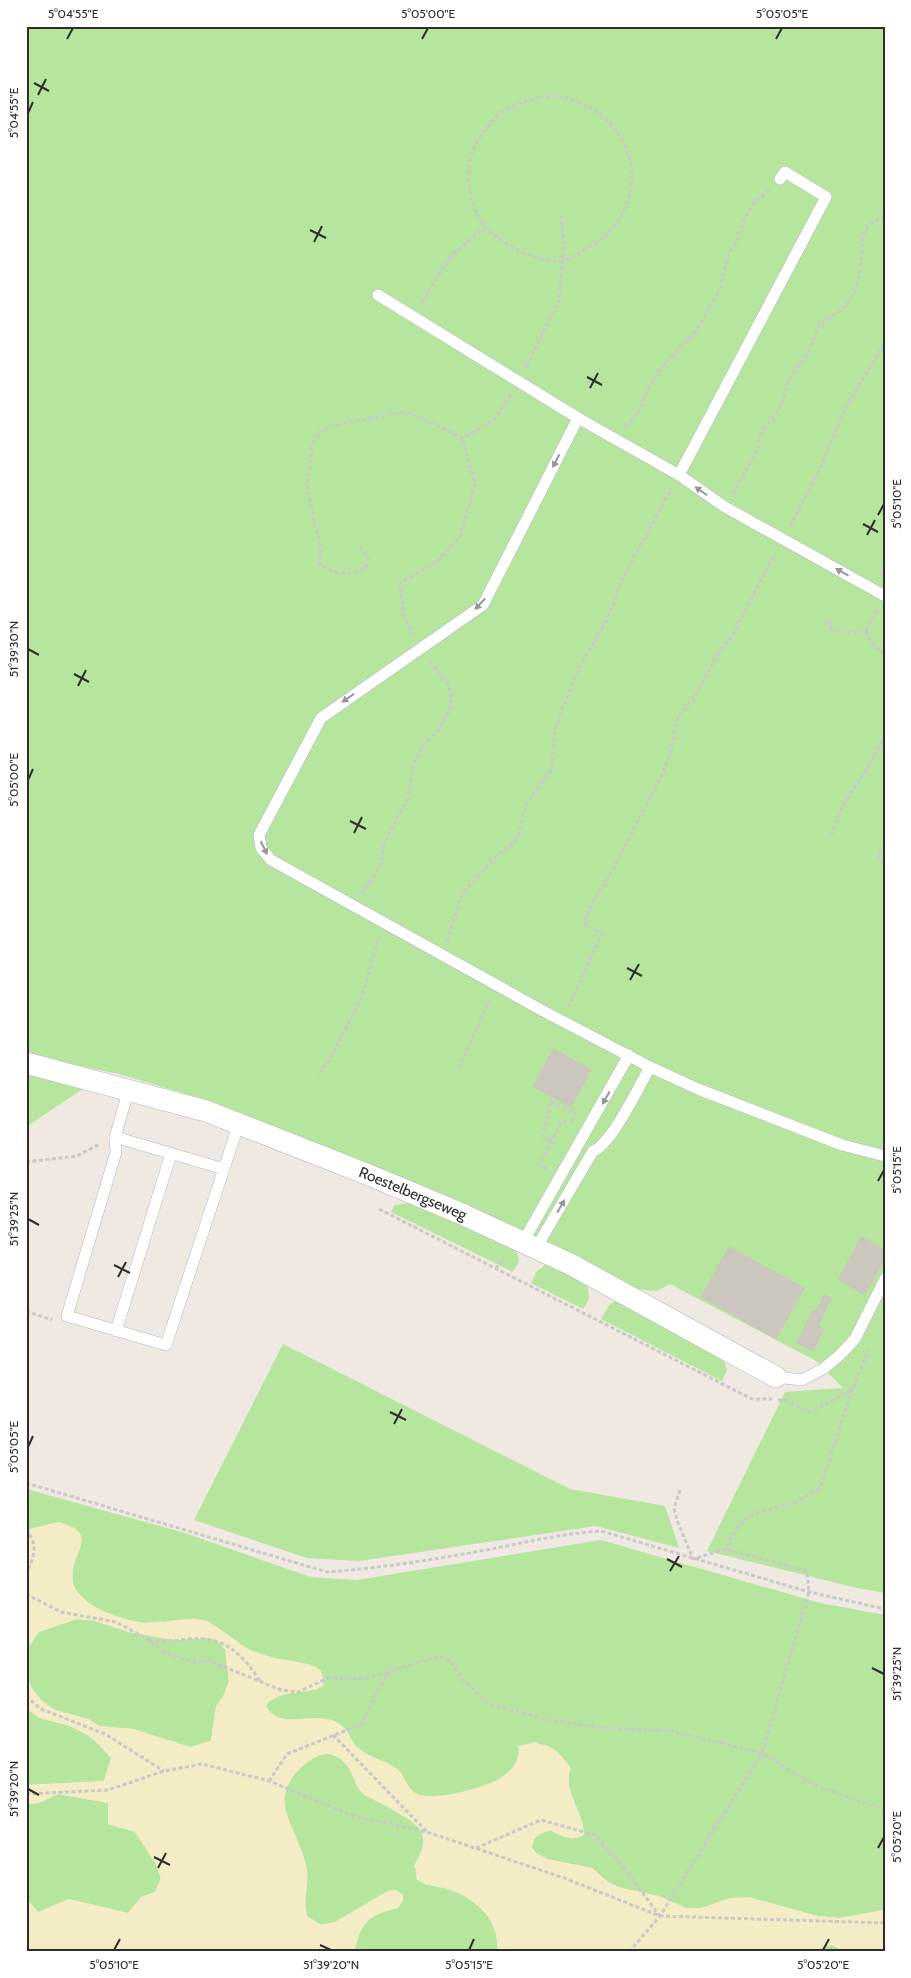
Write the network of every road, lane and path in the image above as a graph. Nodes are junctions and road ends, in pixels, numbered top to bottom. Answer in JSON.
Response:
{"nodes":[{"id":1,"x":780,"y":179,"type":"joint"},
{"id":2,"x":561,"y":215,"type":"dead end"},
{"id":3,"x":885,"y":215,"type":"edge"},
{"id":4,"x":484,"y":228,"type":"junction"},
{"id":5,"x":562,"y":261,"type":"junction"},
{"id":6,"x":378,"y":295,"type":"dead end"},
{"id":7,"x":413,"y":316,"type":"junction"},
{"id":8,"x":885,"y":343,"type":"edge"},
{"id":9,"x":518,"y":381,"type":"junction"},
{"id":10,"x":578,"y":418,"type":"junction"},
{"id":11,"x":462,"y":438,"type":"junction"},
{"id":12,"x":618,"y":439,"type":"junction"},
{"id":13,"x":679,"y":475,"type":"junction"},
{"id":14,"x":725,"y":508,"type":"junction"},
{"id":15,"x":782,"y":539,"type":"junction"},
{"id":16,"x":360,"y":547,"type":"dead end"},
{"id":17,"x":882,"y":600,"type":"edge"},
{"id":18,"x":828,"y":620,"type":"dead end"},
{"id":19,"x":866,"y":631,"type":"junction"},
{"id":20,"x":420,"y":649,"type":"junction"},
{"id":21,"x":885,"y":655,"type":"edge"},
{"id":22,"x":885,"y":735,"type":"edge"},
{"id":23,"x":831,"y":835,"type":"dead end"},
{"id":24,"x":885,"y":843,"type":"edge"},
{"id":25,"x":885,"y":865,"type":"edge"},
{"id":26,"x":355,"y":906,"type":"junction"},
{"id":27,"x":385,"y":923,"type":"junction"},
{"id":28,"x":443,"y":955,"type":"junction"},
{"id":29,"x":497,"y":985,"type":"junction"},
{"id":30,"x":562,"y":1020,"type":"junction"},
{"id":31,"x":629,"y":1055,"type":"junction"},
{"id":32,"x":26,"y":1063,"type":"edge"},
{"id":33,"x":650,"y":1067,"type":"junction"},
{"id":34,"x":459,"y":1068,"type":"dead end"},
{"id":35,"x":320,"y":1074,"type":"dead end"},
{"id":36,"x":129,"y":1089,"type":"junction"},
{"id":37,"x":581,"y":1116,"type":"dead end"},
{"id":38,"x":239,"y":1124,"type":"junction"},
{"id":39,"x":115,"y":1137,"type":"junction"},
{"id":40,"x":557,"y":1145,"type":"dead end"},
{"id":41,"x":171,"y":1154,"type":"junction"},
{"id":42,"x":885,"y":1156,"type":"edge"},
{"id":43,"x":26,"y":1162,"type":"edge"},
{"id":44,"x":224,"y":1169,"type":"junction"},
{"id":45,"x":379,"y":1210,"type":"dead end"},
{"id":46,"x":530,"y":1245,"type":"junction"},
{"id":47,"x":885,"y":1279,"type":"edge"},
{"id":48,"x":26,"y":1311,"type":"edge"},
{"id":49,"x":67,"y":1316,"type":"junction"},
{"id":50,"x":116,"y":1331,"type":"junction"},
{"id":51,"x":870,"y":1347,"type":"dead end"},
{"id":52,"x":776,"y":1376,"type":"joint"},
{"id":53,"x":852,"y":1390,"type":"junction"},
{"id":54,"x":26,"y":1483,"type":"edge"},
{"id":55,"x":680,"y":1490,"type":"dead end"},
{"id":56,"x":26,"y":1529,"type":"edge"},
{"id":57,"x":726,"y":1550,"type":"junction"},
{"id":58,"x":693,"y":1559,"type":"junction"},
{"id":59,"x":26,"y":1573,"type":"edge"},
{"id":60,"x":810,"y":1592,"type":"junction"},
{"id":61,"x":26,"y":1594,"type":"edge"},
{"id":62,"x":885,"y":1609,"type":"edge"},
{"id":63,"x":149,"y":1640,"type":"junction"},
{"id":64,"x":391,"y":1671,"type":"junction"},
{"id":65,"x":260,"y":1682,"type":"junction"},
{"id":66,"x":26,"y":1696,"type":"edge"},
{"id":67,"x":333,"y":1735,"type":"junction"},
{"id":68,"x":762,"y":1753,"type":"junction"},
{"id":69,"x":164,"y":1771,"type":"junction"},
{"id":70,"x":269,"y":1781,"type":"junction"},
{"id":71,"x":26,"y":1794,"type":"edge"},
{"id":72,"x":885,"y":1810,"type":"edge"},
{"id":73,"x":427,"y":1832,"type":"junction"},
{"id":74,"x":475,"y":1848,"type":"junction"},
{"id":75,"x":660,"y":1916,"type":"junction"},
{"id":76,"x":885,"y":1923,"type":"edge"},
{"id":77,"x":629,"y":1952,"type":"edge"}],
"edges":[{"from":1,"to":12,"type":"path"},
{"from":1,"to":13,"type":"lane"},
{"from":2,"to":5,"type":"path"},
{"from":3,"to":14,"type":"path"},
{"from":4,"to":5,"type":"path"},
{"from":4,"to":5,"type":"path"},
{"from":4,"to":7,"type":"path"},
{"from":5,"to":9,"type":"path"},
{"from":6,"to":7,"type":"lane"},
{"from":7,"to":9,"type":"lane"},
{"from":8,"to":15,"type":"path"},
{"from":9,"to":10,"type":"lane"},
{"from":9,"to":11,"type":"path"},
{"from":10,"to":12,"type":"lane"},
{"from":10,"to":20,"type":"lane","one_way":true},
{"from":11,"to":16,"type":"path"},
{"from":11,"to":20,"type":"path"},
{"from":12,"to":13,"type":"lane"},
{"from":14,"to":13,"type":"lane","one_way":true},
{"from":13,"to":28,"type":"path"},
{"from":14,"to":15,"type":"lane"},
{"from":17,"to":15,"type":"lane","one_way":true},
{"from":15,"to":30,"type":"path"},
{"from":17,"to":19,"type":"path"},
{"from":18,"to":19,"type":"path"},
{"from":19,"to":21,"type":"path"},
{"from":20,"to":26,"type":"path"},
{"from":20,"to":26,"type":"lane","one_way":true},
{"from":22,"to":23,"type":"path"},
{"from":24,"to":25,"type":"path"},
{"from":26,"to":27,"type":"lane"},
{"from":27,"to":28,"type":"lane"},
{"from":27,"to":35,"type":"path"},
{"from":28,"to":29,"type":"lane"},
{"from":29,"to":30,"type":"lane"},
{"from":29,"to":34,"type":"path"},
{"from":30,"to":31,"type":"lane"},
{"from":31,"to":33,"type":"lane"},
{"from":31,"to":46,"type":"lane","one_way":true},
{"from":32,"to":36,"type":"street","name":"Roestelbergseweg"},
{"from":33,"to":42,"type":"lane"},
{"from":46,"to":33,"type":"lane","one_way":true},
{"from":36,"to":38,"type":"street","name":"Roestelbergseweg"},
{"from":36,"to":39,"type":"lane"},
{"from":37,"to":40,"type":"path"},
{"from":38,"to":44,"type":"lane"},
{"from":38,"to":46,"type":"street","name":"Roestelbergseweg"},
{"from":39,"to":41,"type":"lane"},
{"from":39,"to":43,"type":"path"},
{"from":39,"to":49,"type":"lane"},
{"from":41,"to":44,"type":"lane"},
{"from":41,"to":50,"type":"lane"},
{"from":44,"to":50,"type":"lane"},
{"from":45,"to":53,"type":"path"},
{"from":46,"to":52,"type":"street","name":"Roestelbergseweg"},
{"from":47,"to":52,"type":"lane"},
{"from":48,"to":49,"type":"path"},
{"from":49,"to":50,"type":"lane"},
{"from":51,"to":53,"type":"path"},
{"from":53,"to":57,"type":"path"},
{"from":54,"to":58,"type":"path"},
{"from":55,"to":58,"type":"path"},
{"from":56,"to":59,"type":"path"},
{"from":57,"to":58,"type":"path"},
{"from":57,"to":60,"type":"path"},
{"from":58,"to":60,"type":"path"},
{"from":60,"to":62,"type":"path"},
{"from":60,"to":68,"type":"path"},
{"from":61,"to":63,"type":"path"},
{"from":63,"to":65,"type":"path"},
{"from":63,"to":65,"type":"path"},
{"from":64,"to":65,"type":"path"},
{"from":64,"to":67,"type":"path"},
{"from":64,"to":68,"type":"path"},
{"from":66,"to":69,"type":"path"},
{"from":67,"to":70,"type":"path"},
{"from":67,"to":73,"type":"path"},
{"from":68,"to":72,"type":"path"},
{"from":68,"to":75,"type":"path"},
{"from":69,"to":70,"type":"path"},
{"from":69,"to":71,"type":"path"},
{"from":70,"to":73,"type":"path"},
{"from":73,"to":74,"type":"path"},
{"from":74,"to":75,"type":"path"},
{"from":74,"to":75,"type":"path"},
{"from":75,"to":76,"type":"path"},
{"from":75,"to":77,"type":"path"}]}
